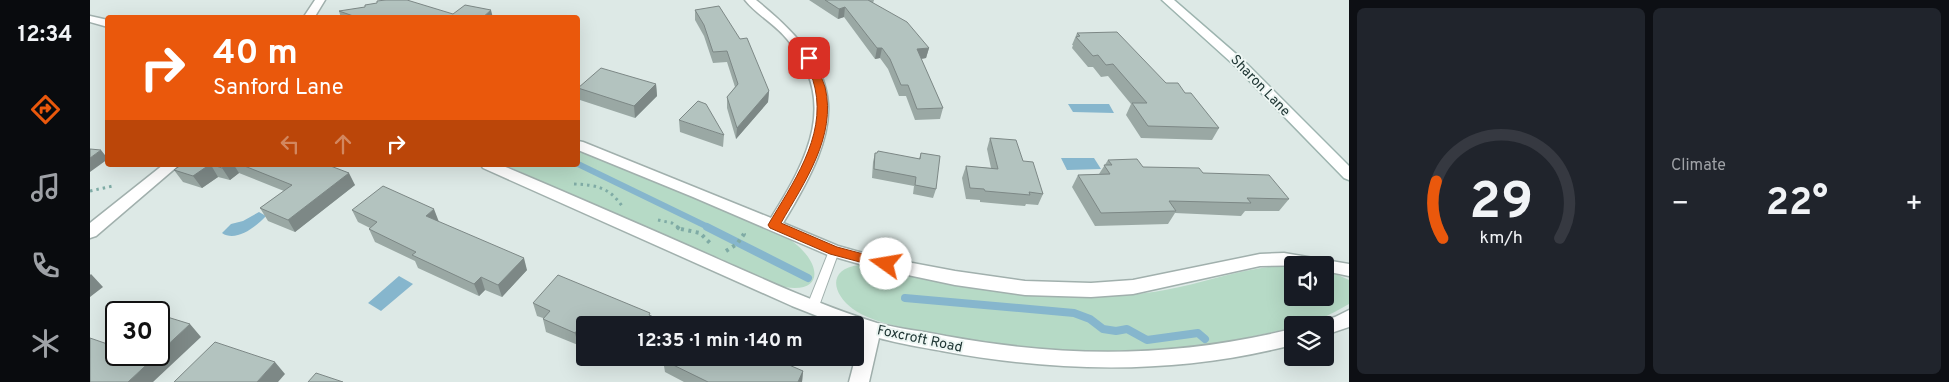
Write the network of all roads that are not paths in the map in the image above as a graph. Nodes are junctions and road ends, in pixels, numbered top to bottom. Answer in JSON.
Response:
{"nodes":[{"id":1,"x":320,"y":0,"type":"edge"},
{"id":2,"x":750,"y":0,"type":"edge"},
{"id":3,"x":1167,"y":0,"type":"edge"},
{"id":4,"x":310,"y":15,"type":"edge"},
{"id":5,"x":90,"y":19,"type":"edge"},
{"id":6,"x":105,"y":23,"type":"edge"},
{"id":7,"x":580,"y":146,"type":"edge"},
{"id":8,"x":170,"y":167,"type":"edge"},
{"id":9,"x":493,"y":167,"type":"edge"},
{"id":10,"x":1349,"y":175,"type":"edge"},
{"id":11,"x":774,"y":225,"type":"junction"},
{"id":12,"x":90,"y":232,"type":"edge"},
{"id":13,"x":834,"y":251,"type":"junction"},
{"id":14,"x":1284,"y":259,"type":"edge"},
{"id":15,"x":1334,"y":267,"type":"edge"},
{"id":16,"x":1349,"y":270,"type":"edge"},
{"id":17,"x":813,"y":306,"type":"junction"},
{"id":18,"x":1349,"y":318,"type":"edge"},
{"id":19,"x":1334,"y":325,"type":"edge"},
{"id":20,"x":872,"y":329,"type":"junction"},
{"id":21,"x":1284,"y":338,"type":"edge"},
{"id":22,"x":859,"y":382,"type":"edge"}],
"edges":[{"from":1,"to":4,"type":"street"},
{"from":2,"to":11,"type":"street"},
{"from":3,"to":10,"type":"street","name":"Sharon Lane"},
{"from":5,"to":6,"type":"street"},
{"from":7,"to":11,"type":"street"},
{"from":8,"to":12,"type":"street"},
{"from":9,"to":17,"type":"street","name":"Foxcroft Road"},
{"from":11,"to":13,"type":"street"},
{"from":13,"to":14,"type":"street"},
{"from":13,"to":17,"type":"lane"},
{"from":15,"to":16,"type":"street"},
{"from":17,"to":20,"type":"street","name":"Foxcroft Road"},
{"from":18,"to":19,"type":"street"},
{"from":20,"to":21,"type":"street","name":"Foxcroft Road"},
{"from":20,"to":22,"type":"street"}]}
